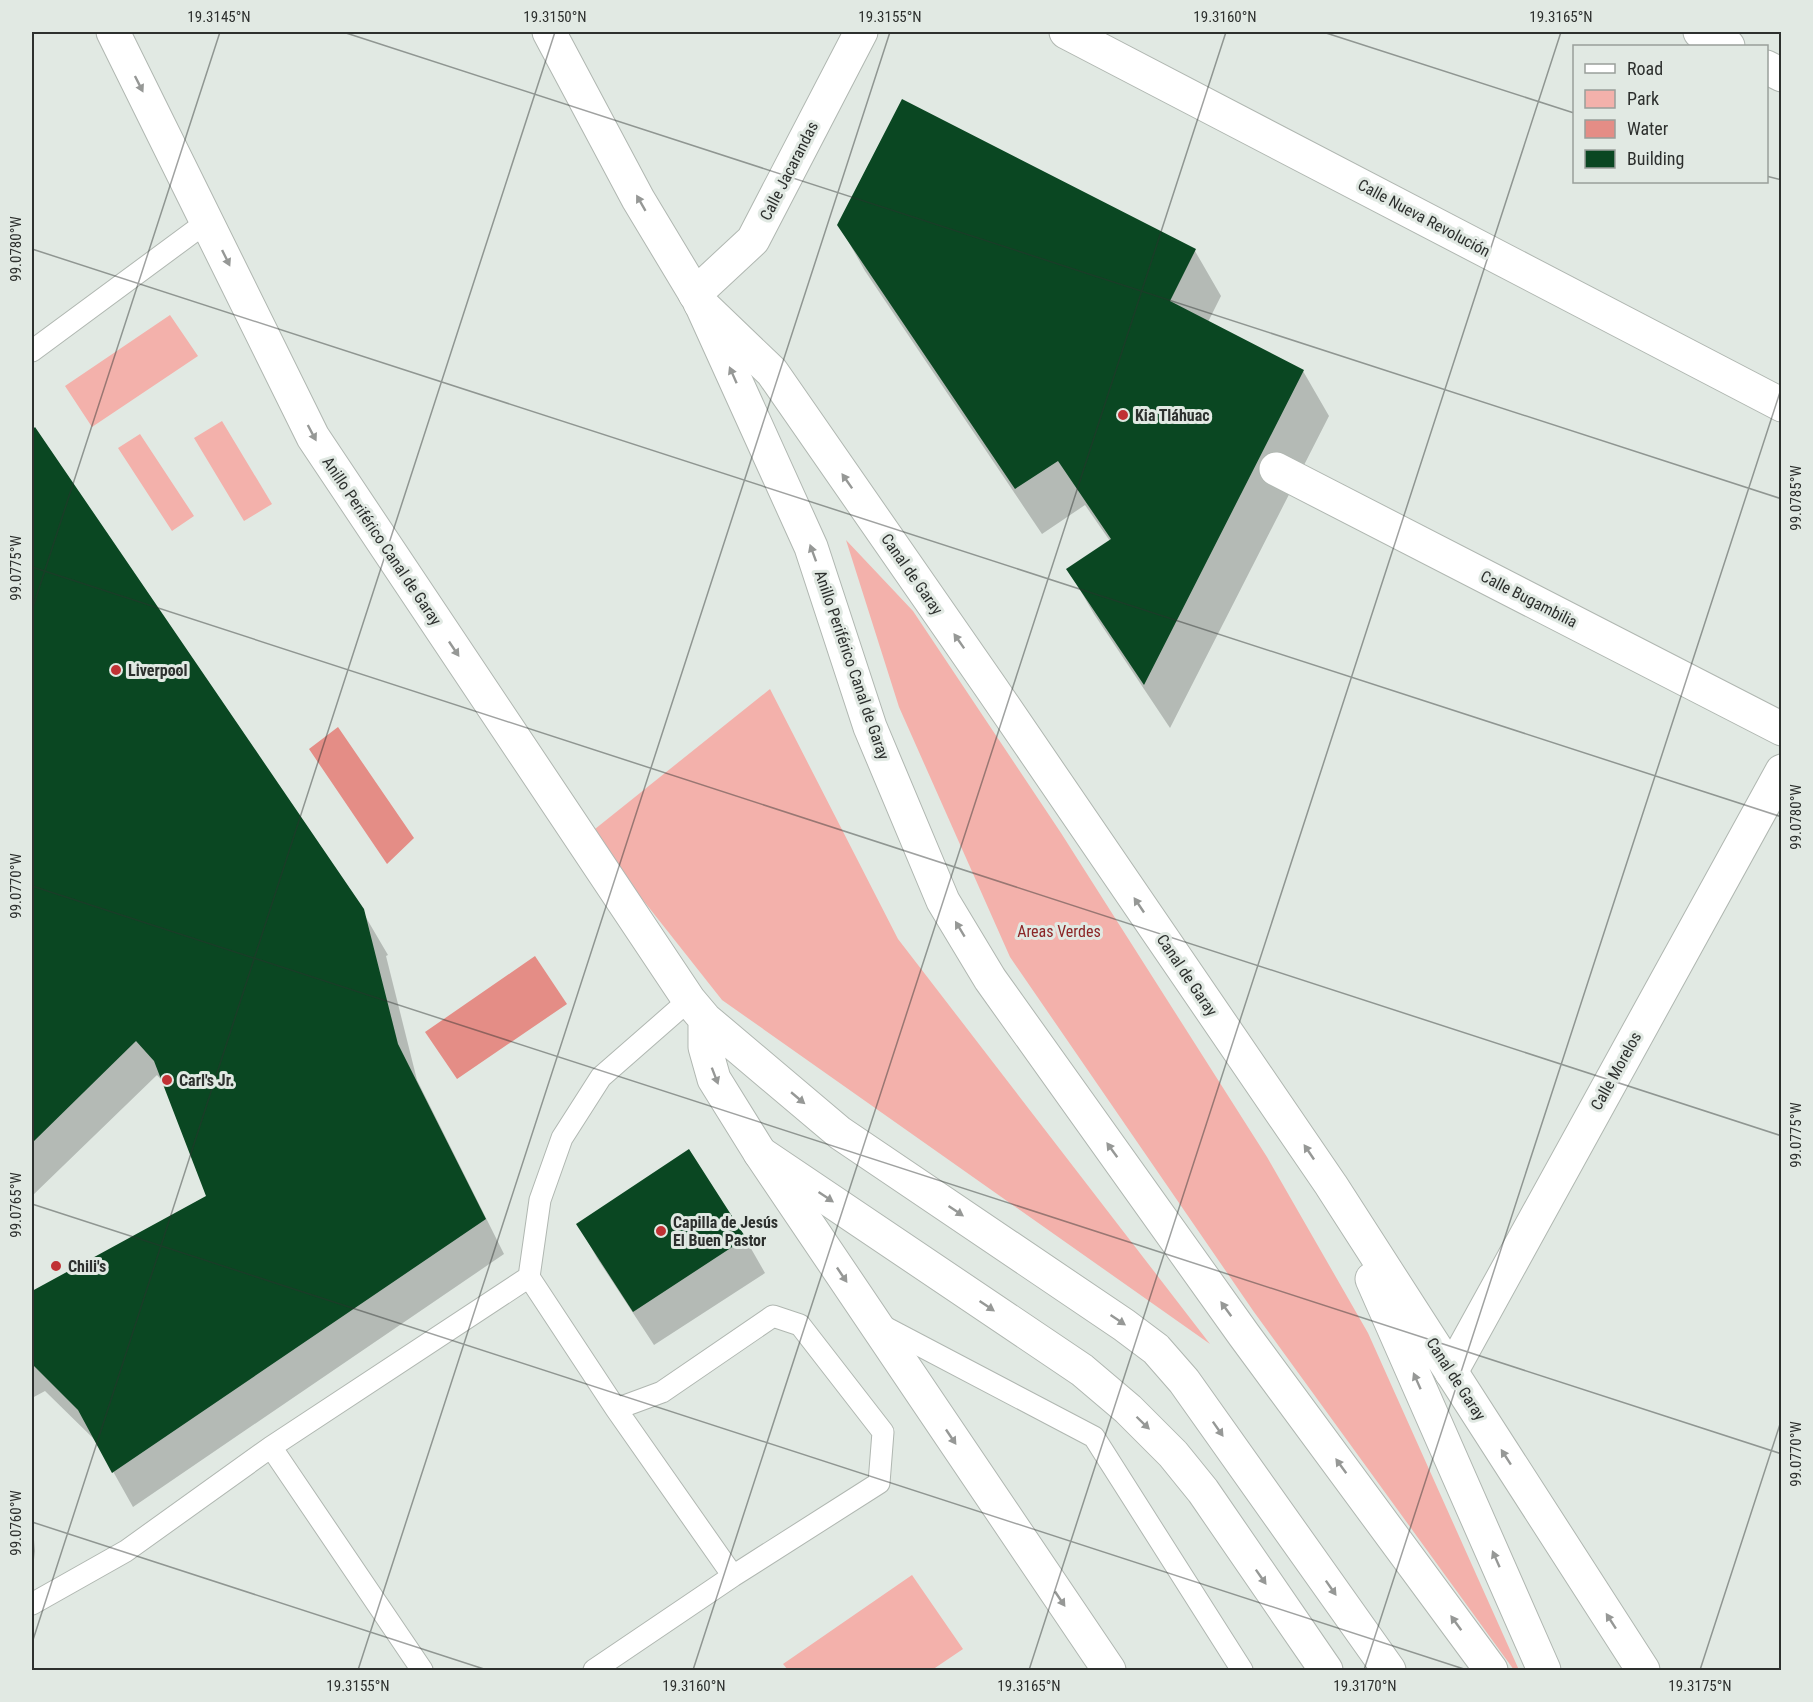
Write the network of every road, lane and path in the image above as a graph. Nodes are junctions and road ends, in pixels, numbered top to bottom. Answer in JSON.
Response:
{"nodes":[{"id":1,"x":113,"y":32,"type":"edge"},
{"id":2,"x":549,"y":32,"type":"edge"},
{"id":3,"x":861,"y":32,"type":"edge"},
{"id":4,"x":1066,"y":32,"type":"edge"},
{"id":5,"x":1701,"y":32,"type":"edge"},
{"id":6,"x":1726,"y":45,"type":"edge"},
{"id":7,"x":1768,"y":68,"type":"edge"},
{"id":8,"x":1782,"y":75,"type":"edge"},
{"id":9,"x":208,"y":221,"type":"junction"},
{"id":10,"x":698,"y":298,"type":"junction"},
{"id":11,"x":32,"y":351,"type":"edge"},
{"id":12,"x":1782,"y":405,"type":"edge"},
{"id":13,"x":1276,"y":469,"type":"dead end"},
{"id":14,"x":1782,"y":729,"type":"edge"},
{"id":15,"x":1782,"y":771,"type":"edge"},
{"id":16,"x":697,"y":1009,"type":"junction"},
{"id":17,"x":760,"y":1153,"type":"junction"},
{"id":18,"x":1331,"y":1185,"type":"junction"},
{"id":19,"x":529,"y":1277,"type":"junction"},
{"id":20,"x":873,"y":1321,"type":"junction"},
{"id":21,"x":1450,"y":1371,"type":"junction"},
{"id":22,"x":616,"y":1409,"type":"junction"},
{"id":23,"x":271,"y":1447,"type":"junction"},
{"id":24,"x":733,"y":1576,"type":"junction"},
{"id":25,"x":32,"y":1604,"type":"edge"},
{"id":26,"x":422,"y":1671,"type":"edge"},
{"id":27,"x":594,"y":1671,"type":"edge"},
{"id":28,"x":1109,"y":1671,"type":"edge"},
{"id":29,"x":1242,"y":1671,"type":"edge"},
{"id":30,"x":1326,"y":1671,"type":"edge"},
{"id":31,"x":1389,"y":1671,"type":"edge"},
{"id":32,"x":1491,"y":1671,"type":"edge"},
{"id":33,"x":1544,"y":1671,"type":"edge"},
{"id":34,"x":1643,"y":1671,"type":"edge"}],
"edges":[{"from":1,"to":9,"type":"main road","name":"Anillo Periférico Canal de Garay","one_way":true},
{"from":10,"to":2,"type":"main road","name":"Anillo Periférico Canal de Garay","one_way":true},
{"from":3,"to":10,"type":"main road","name":"Calle Jacarandas"},
{"from":4,"to":12,"type":"main road","name":"Calle Nueva Revolución"},
{"from":5,"to":6,"type":"main road"},
{"from":7,"to":8,"type":"main road"},
{"from":9,"to":11,"type":"lane"},
{"from":9,"to":16,"type":"main road","name":"Anillo Periférico Canal de Garay","one_way":true},
{"from":18,"to":10,"type":"main road","name":"Canal de Garay","one_way":true},
{"from":32,"to":10,"type":"main road","name":"Anillo Periférico Canal de Garay","one_way":true},
{"from":13,"to":14,"type":"main road","name":"Calle Bugambilia"},
{"from":15,"to":21,"type":"main road","name":"Calle Morelos"},
{"from":16,"to":17,"type":"main road","one_way":true},
{"from":16,"to":19,"type":"lane"},
{"from":16,"to":31,"type":"main road","one_way":true},
{"from":17,"to":20,"type":"main road","one_way":true},
{"from":17,"to":30,"type":"main road","one_way":true},
{"from":18,"to":21,"type":"main road","name":"Canal de Garay"},
{"from":33,"to":18,"type":"main road","one_way":true},
{"from":19,"to":22,"type":"lane"},
{"from":19,"to":23,"type":"lane"},
{"from":20,"to":28,"type":"main road","one_way":true},
{"from":20,"to":29,"type":"lane"},
{"from":34,"to":21,"type":"main road","name":"Canal de Garay","one_way":true},
{"from":22,"to":24,"type":"lane"},
{"from":22,"to":24,"type":"lane"},
{"from":23,"to":25,"type":"lane"},
{"from":23,"to":26,"type":"lane"},
{"from":24,"to":27,"type":"lane"}]}
